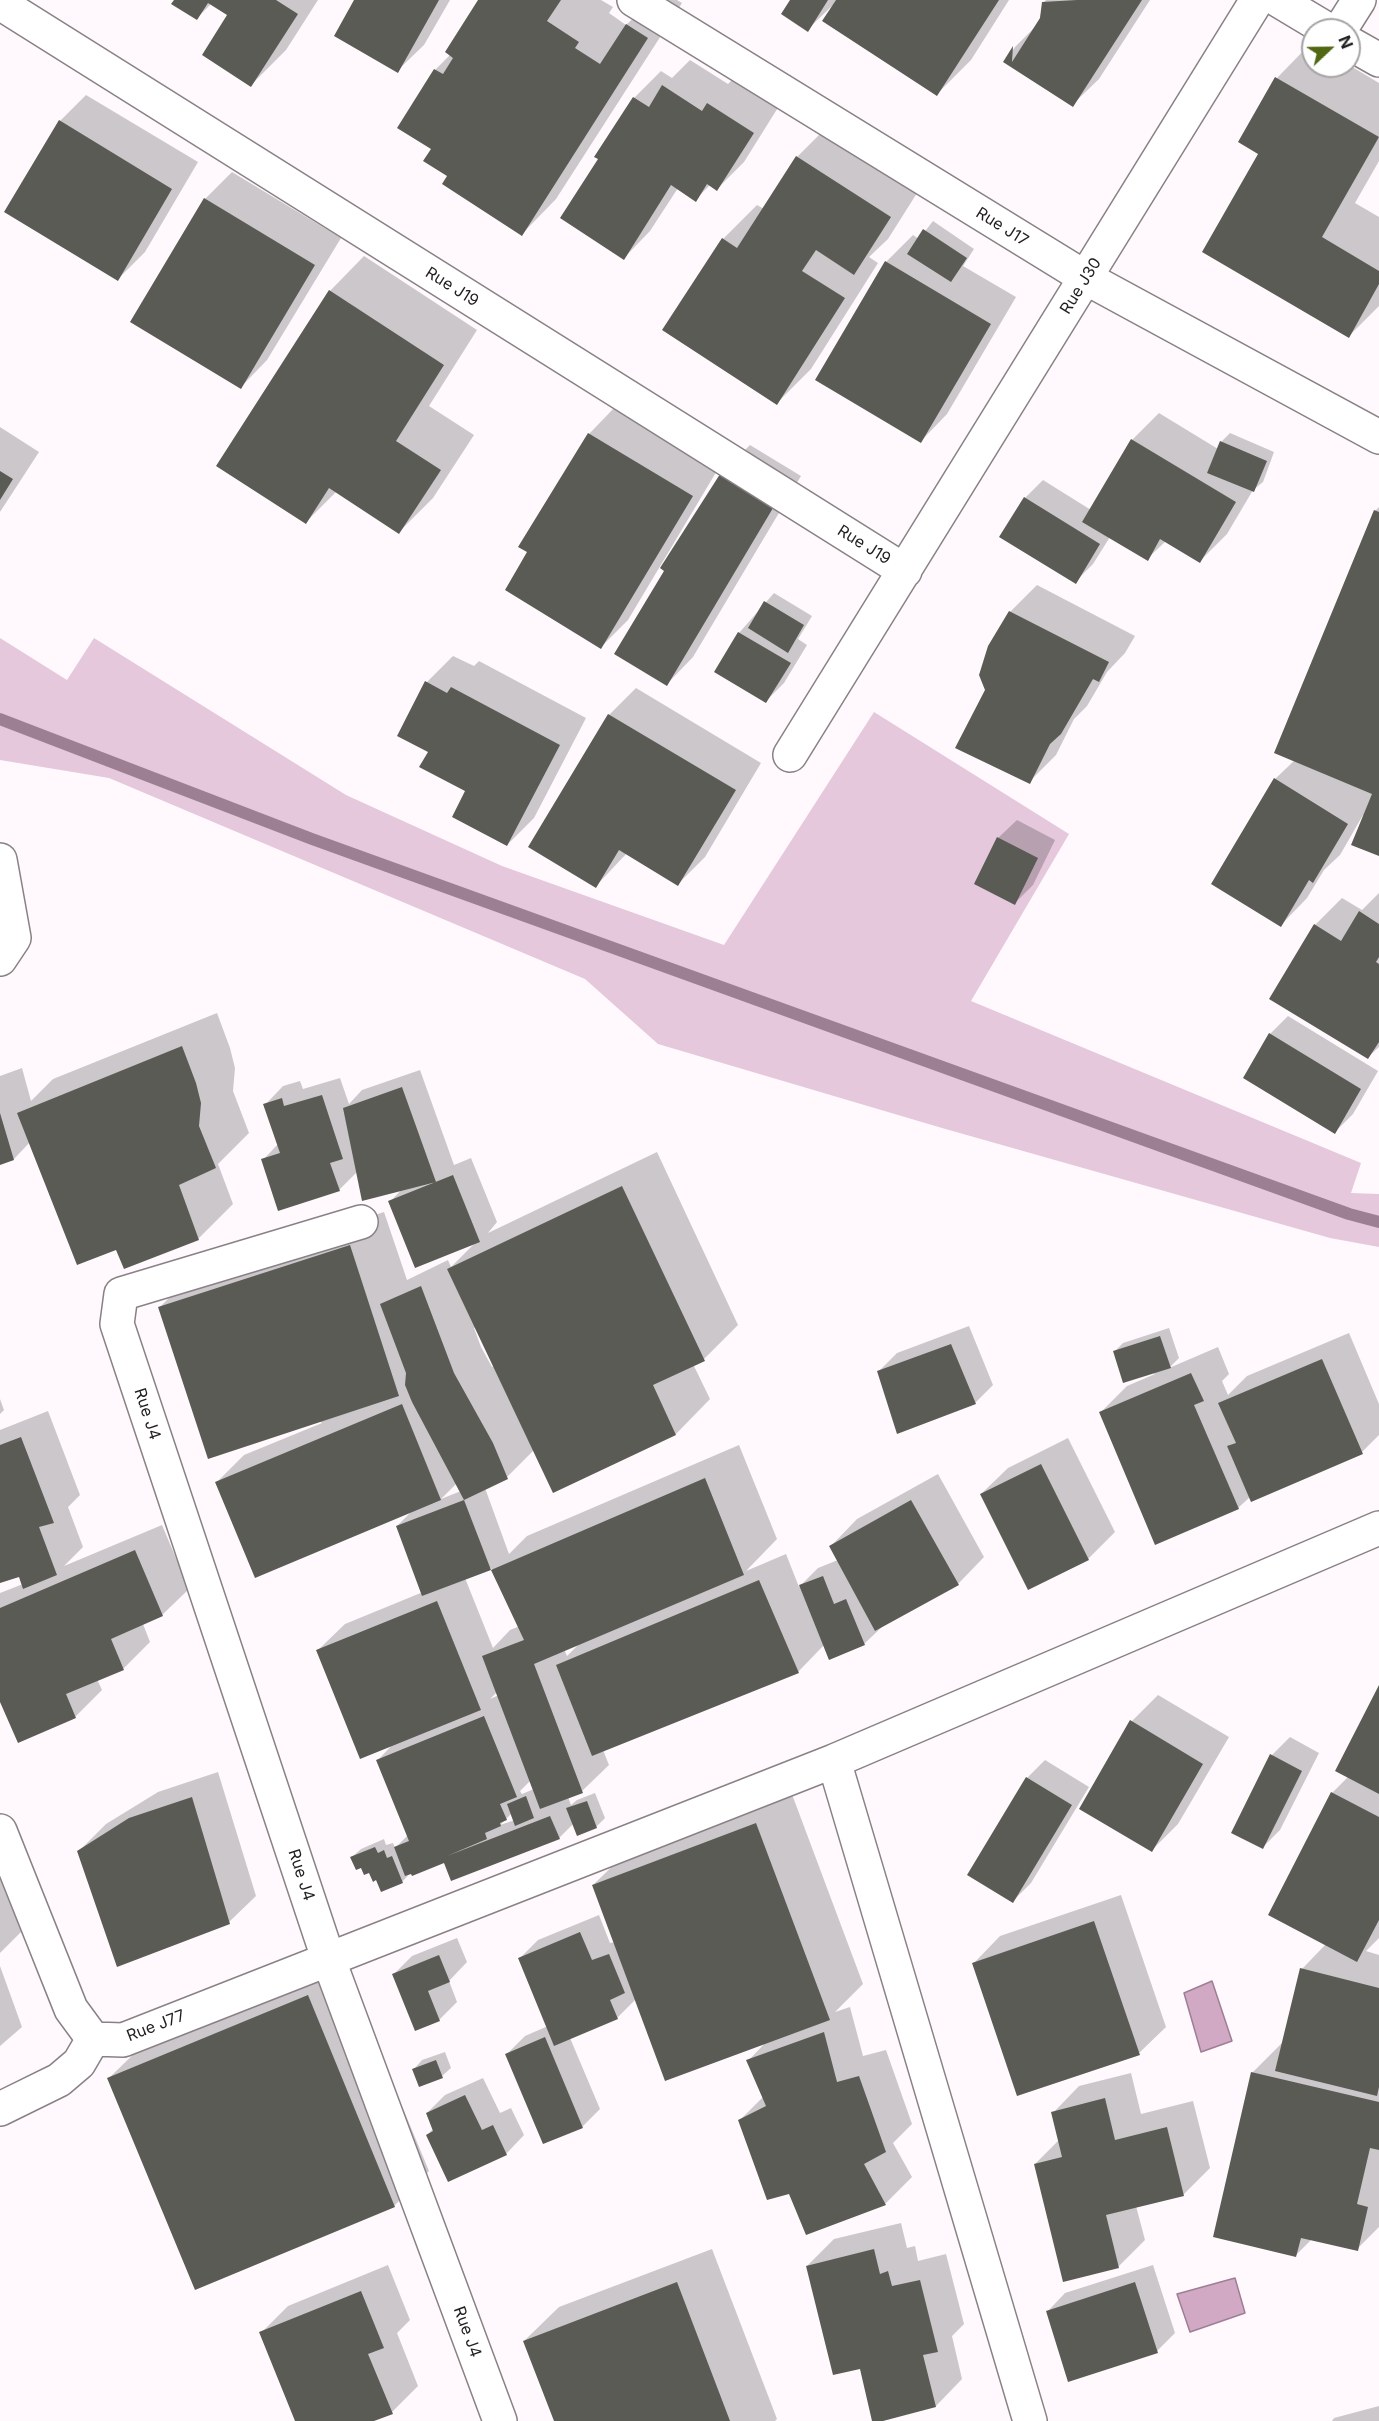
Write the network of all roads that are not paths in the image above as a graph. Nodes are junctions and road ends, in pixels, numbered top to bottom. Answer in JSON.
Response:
{"nodes":[{"id":1,"x":634,"y":0,"type":"edge"},
{"id":2,"x":1257,"y":0,"type":"edge"},
{"id":3,"x":1278,"y":0,"type":"edge"},
{"id":4,"x":1359,"y":0,"type":"edge"},
{"id":5,"x":0,"y":3,"type":"edge"},
{"id":6,"x":1308,"y":18,"type":"edge"},
{"id":7,"x":1348,"y":18,"type":"edge"},
{"id":8,"x":1361,"y":50,"type":"edge"},
{"id":9,"x":1379,"y":60,"type":"edge"},
{"id":10,"x":1086,"y":278,"type":"junction"},
{"id":11,"x":1379,"y":437,"type":"edge"},
{"id":12,"x":905,"y":571,"type":"junction"},
{"id":13,"x":790,"y":755,"type":"dead end"},
{"id":14,"x":0,"y":860,"type":"edge"},
{"id":15,"x":0,"y":958,"type":"edge"},
{"id":16,"x":361,"y":1222,"type":"dead end"},
{"id":17,"x":1379,"y":1528,"type":"edge"},
{"id":18,"x":834,"y":1761,"type":"junction"},
{"id":19,"x":0,"y":1831,"type":"edge"},
{"id":20,"x":328,"y":1958,"type":"junction"},
{"id":21,"x":93,"y":2039,"type":"junction"},
{"id":22,"x":0,"y":2109,"type":"edge"},
{"id":23,"x":500,"y":2421,"type":"edge"},
{"id":24,"x":1030,"y":2421,"type":"edge"}],
"edges":[{"from":1,"to":10,"type":"street","name":"Rue J17"},
{"from":2,"to":10,"type":"street","name":"Rue J30"},
{"from":3,"to":6,"type":"street"},
{"from":4,"to":7,"type":"street"},
{"from":5,"to":12,"type":"street","name":"Rue J19"},
{"from":8,"to":9,"type":"street"},
{"from":10,"to":11,"type":"street","name":"Rue J17"},
{"from":10,"to":12,"type":"street","name":"Rue J30"},
{"from":12,"to":13,"type":"street","name":"Rue J30"},
{"from":14,"to":15,"type":"street"},
{"from":16,"to":20,"type":"street","name":"Rue J4"},
{"from":17,"to":18,"type":"street","name":"Rue J77"},
{"from":18,"to":20,"type":"street","name":"Rue J77"},
{"from":18,"to":24,"type":"street"},
{"from":19,"to":21,"type":"street"},
{"from":20,"to":21,"type":"street","name":"Rue J77"},
{"from":20,"to":23,"type":"street","name":"Rue J4"},
{"from":21,"to":22,"type":"street"}]}
